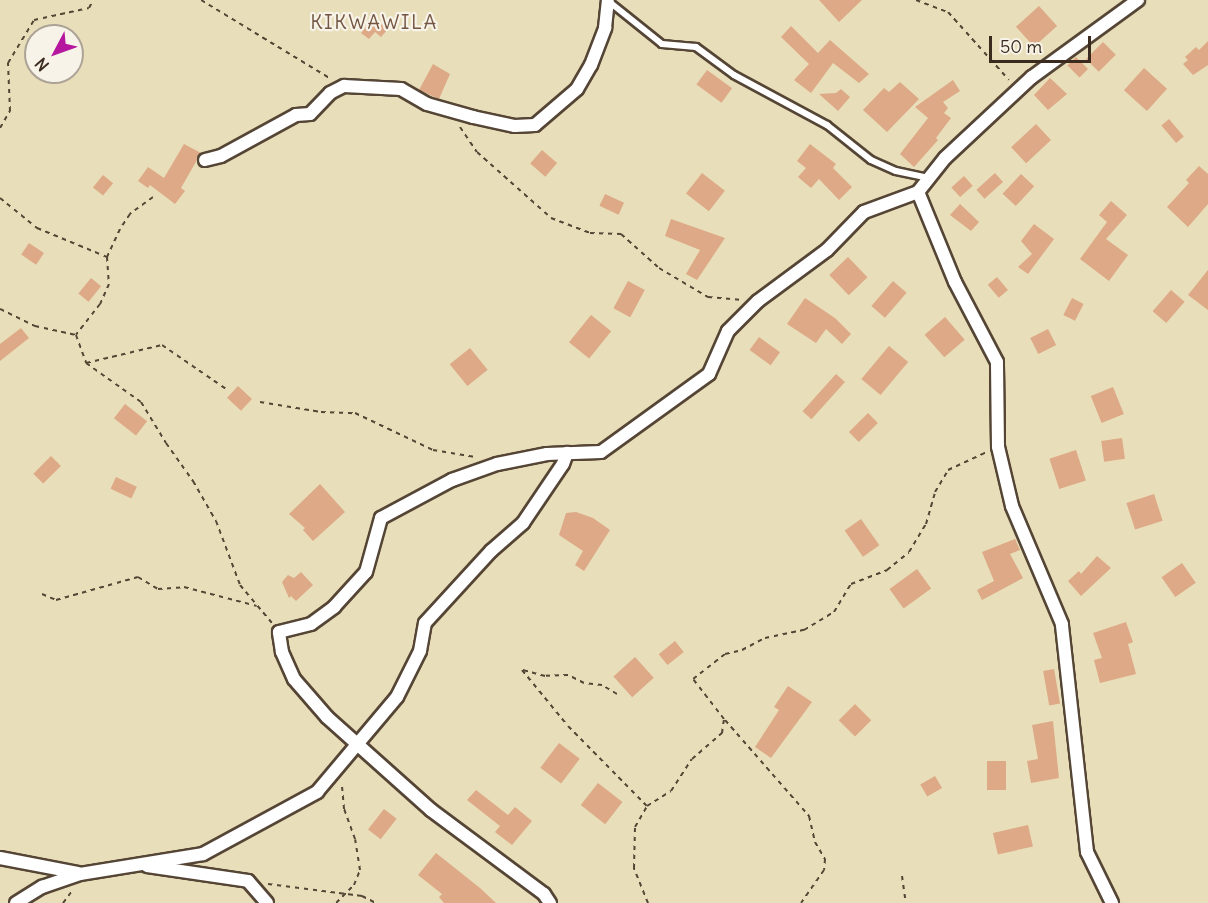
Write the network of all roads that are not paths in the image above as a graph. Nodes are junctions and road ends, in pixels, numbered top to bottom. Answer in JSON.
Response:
{"nodes":[{"id":1,"x":607,"y":0,"type":"edge"},
{"id":2,"x":1138,"y":0,"type":"edge"},
{"id":3,"x":205,"y":160,"type":"dead end"},
{"id":4,"x":929,"y":178,"type":"junction"},
{"id":5,"x":918,"y":192,"type":"junction"},
{"id":6,"x":567,"y":453,"type":"junction"},
{"id":7,"x":358,"y":744,"type":"junction"},
{"id":8,"x":0,"y":858,"type":"edge"},
{"id":9,"x":133,"y":865,"type":"junction"},
{"id":10,"x":80,"y":873,"type":"junction"},
{"id":11,"x":16,"y":903,"type":"edge"},
{"id":12,"x":267,"y":903,"type":"edge"},
{"id":13,"x":550,"y":903,"type":"edge"},
{"id":14,"x":1112,"y":903,"type":"edge"}],
"edges":[{"from":1,"to":3,"type":"street"},
{"from":1,"to":4,"type":"lane"},
{"from":2,"to":4,"type":"street"},
{"from":4,"to":5,"type":"street"},
{"from":5,"to":6,"type":"street"},
{"from":5,"to":14,"type":"street"},
{"from":6,"to":7,"type":"street"},
{"from":6,"to":7,"type":"street"},
{"from":7,"to":9,"type":"street"},
{"from":7,"to":13,"type":"street"},
{"from":8,"to":10,"type":"street"},
{"from":9,"to":10,"type":"street"},
{"from":9,"to":12,"type":"street"},
{"from":10,"to":11,"type":"street"}]}
